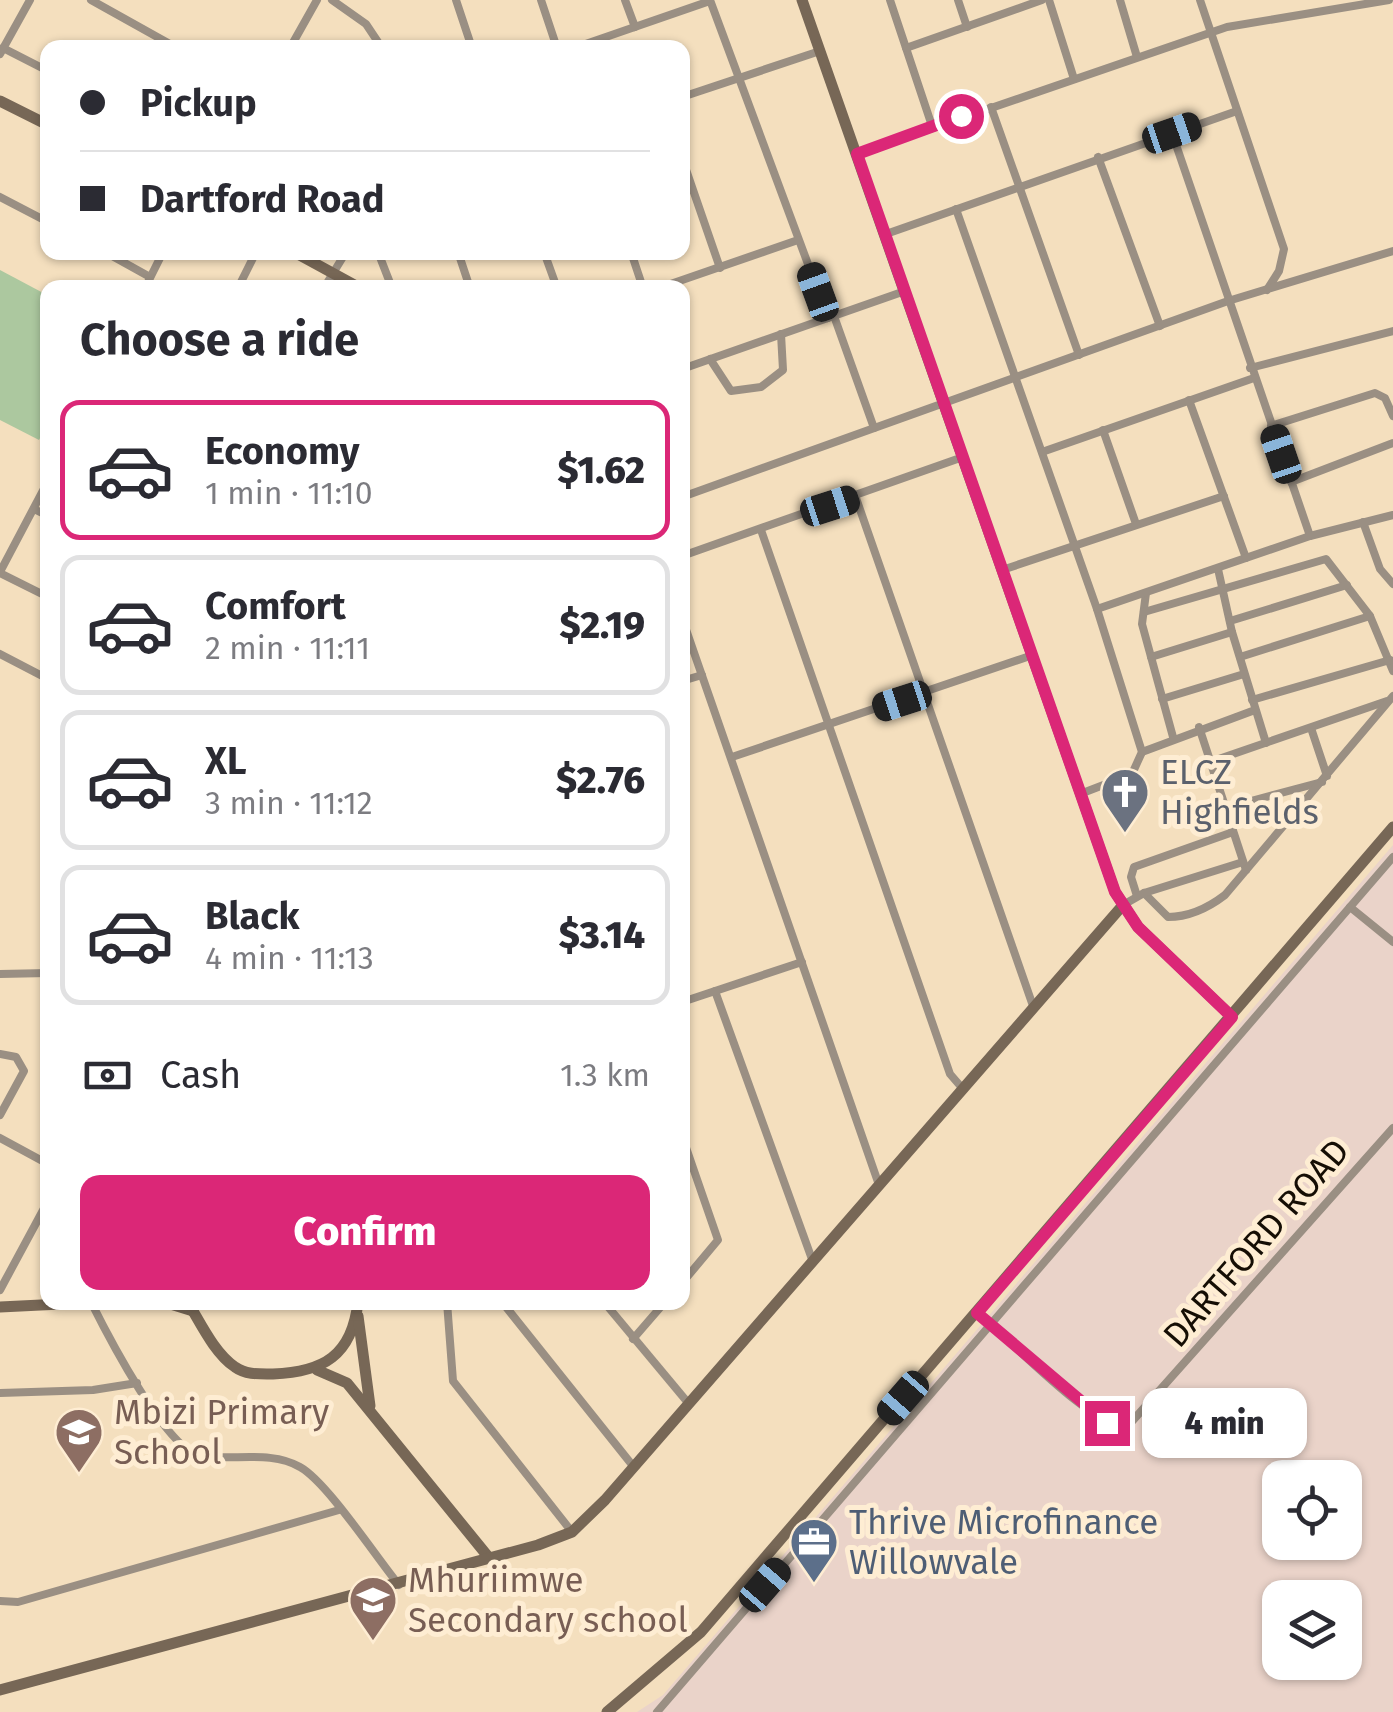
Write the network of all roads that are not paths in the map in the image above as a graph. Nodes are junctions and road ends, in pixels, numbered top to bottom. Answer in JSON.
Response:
{"nodes":[{"id":1,"x":18,"y":0,"type":"edge"},
{"id":2,"x":91,"y":0,"type":"edge"},
{"id":3,"x":316,"y":0,"type":"edge"},
{"id":4,"x":332,"y":0,"type":"edge"},
{"id":5,"x":456,"y":0,"type":"edge"},
{"id":6,"x":541,"y":0,"type":"edge"},
{"id":7,"x":626,"y":0,"type":"edge"},
{"id":8,"x":710,"y":0,"type":"edge"},
{"id":9,"x":802,"y":0,"type":"edge"},
{"id":10,"x":890,"y":0,"type":"edge"},
{"id":11,"x":958,"y":0,"type":"edge"},
{"id":12,"x":1045,"y":0,"type":"edge"},
{"id":13,"x":1120,"y":0,"type":"edge"},
{"id":14,"x":1200,"y":0,"type":"edge"},
{"id":15,"x":1389,"y":0,"type":"edge"},
{"id":16,"x":29,"y":2,"type":"edge"},
{"id":17,"x":635,"y":27,"type":"junction"},
{"id":18,"x":967,"y":27,"type":"junction"},
{"id":19,"x":1212,"y":32,"type":"junction"},
{"id":20,"x":163,"y":40,"type":"edge"},
{"id":21,"x":294,"y":40,"type":"edge"},
{"id":22,"x":377,"y":40,"type":"edge"},
{"id":23,"x":469,"y":40,"type":"edge"},
{"id":24,"x":554,"y":40,"type":"edge"},
{"id":25,"x":597,"y":40,"type":"edge"},
{"id":26,"x":906,"y":48,"type":"junction"},
{"id":27,"x":2,"y":51,"type":"edge"},
{"id":28,"x":820,"y":51,"type":"junction"},
{"id":29,"x":1137,"y":57,"type":"junction"},
{"id":30,"x":40,"y":68,"type":"edge"},
{"id":31,"x":737,"y":78,"type":"junction"},
{"id":32,"x":1074,"y":78,"type":"junction"},
{"id":33,"x":690,"y":94,"type":"edge"},
{"id":34,"x":0,"y":100,"type":"edge"},
{"id":35,"x":991,"y":106,"type":"junction"},
{"id":36,"x":1237,"y":110,"type":"junction"},
{"id":37,"x":40,"y":121,"type":"edge"},
{"id":38,"x":932,"y":126,"type":"junction"},
{"id":39,"x":1172,"y":133,"type":"junction"},
{"id":40,"x":857,"y":154,"type":"junction"},
{"id":41,"x":1098,"y":157,"type":"junction"},
{"id":42,"x":690,"y":181,"type":"edge"},
{"id":43,"x":1021,"y":184,"type":"junction"},
{"id":44,"x":0,"y":197,"type":"edge"},
{"id":45,"x":956,"y":209,"type":"junction"},
{"id":46,"x":40,"y":218,"type":"edge"},
{"id":47,"x":886,"y":234,"type":"junction"},
{"id":48,"x":798,"y":240,"type":"junction"},
{"id":49,"x":1393,"y":252,"type":"edge"},
{"id":50,"x":120,"y":260,"type":"edge"},
{"id":51,"x":159,"y":260,"type":"edge"},
{"id":52,"x":309,"y":260,"type":"edge"},
{"id":53,"x":342,"y":260,"type":"edge"},
{"id":54,"x":720,"y":268,"type":"junction"},
{"id":55,"x":334,"y":274,"type":"junction"},
{"id":56,"x":150,"y":276,"type":"junction"},
{"id":57,"x":148,"y":280,"type":"edge"},
{"id":58,"x":330,"y":280,"type":"edge"},
{"id":59,"x":345,"y":280,"type":"edge"},
{"id":60,"x":683,"y":280,"type":"edge"},
{"id":61,"x":1267,"y":290,"type":"junction"},
{"id":62,"x":905,"y":292,"type":"junction"},
{"id":63,"x":1228,"y":301,"type":"junction"},
{"id":64,"x":831,"y":317,"type":"junction"},
{"id":65,"x":1160,"y":326,"type":"junction"},
{"id":66,"x":1393,"y":331,"type":"edge"},
{"id":67,"x":782,"y":334,"type":"junction"},
{"id":68,"x":1080,"y":355,"type":"junction"},
{"id":69,"x":710,"y":360,"type":"junction"},
{"id":70,"x":690,"y":366,"type":"edge"},
{"id":71,"x":1250,"y":368,"type":"junction"},
{"id":72,"x":1013,"y":378,"type":"junction"},
{"id":73,"x":1254,"y":378,"type":"junction"},
{"id":74,"x":1189,"y":400,"type":"junction"},
{"id":75,"x":944,"y":404,"type":"junction"},
{"id":76,"x":1393,"y":416,"type":"edge"},
{"id":77,"x":1271,"y":426,"type":"junction"},
{"id":78,"x":874,"y":428,"type":"junction"},
{"id":79,"x":1103,"y":430,"type":"junction"},
{"id":80,"x":1393,"y":443,"type":"edge"},
{"id":81,"x":1042,"y":452,"type":"junction"},
{"id":82,"x":962,"y":458,"type":"junction"},
{"id":83,"x":1290,"y":482,"type":"junction"},
{"id":84,"x":690,"y":494,"type":"edge"},
{"id":85,"x":1224,"y":496,"type":"junction"},
{"id":86,"x":40,"y":497,"type":"edge"},
{"id":87,"x":856,"y":498,"type":"junction"},
{"id":88,"x":34,"y":509,"type":"junction"},
{"id":89,"x":40,"y":512,"type":"edge"},
{"id":90,"x":1393,"y":514,"type":"edge"},
{"id":91,"x":1363,"y":522,"type":"junction"},
{"id":92,"x":1136,"y":524,"type":"junction"},
{"id":93,"x":761,"y":530,"type":"junction"},
{"id":94,"x":1310,"y":536,"type":"junction"},
{"id":95,"x":1073,"y":545,"type":"junction"},
{"id":96,"x":690,"y":553,"type":"edge"},
{"id":97,"x":1246,"y":558,"type":"junction"},
{"id":98,"x":1002,"y":570,"type":"junction"},
{"id":99,"x":1218,"y":570,"type":"junction"},
{"id":100,"x":0,"y":572,"type":"edge"},
{"id":101,"x":1393,"y":584,"type":"edge"},
{"id":102,"x":1347,"y":585,"type":"junction"},
{"id":103,"x":1222,"y":588,"type":"junction"},
{"id":104,"x":1146,"y":593,"type":"junction"},
{"id":105,"x":40,"y":594,"type":"edge"},
{"id":106,"x":1097,"y":610,"type":"junction"},
{"id":107,"x":1144,"y":612,"type":"junction"},
{"id":108,"x":1370,"y":616,"type":"junction"},
{"id":109,"x":1230,"y":621,"type":"junction"},
{"id":110,"x":1232,"y":632,"type":"junction"},
{"id":111,"x":690,"y":641,"type":"edge"},
{"id":112,"x":0,"y":654,"type":"edge"},
{"id":113,"x":1033,"y":654,"type":"junction"},
{"id":114,"x":1240,"y":657,"type":"junction"},
{"id":115,"x":1150,"y":658,"type":"junction"},
{"id":116,"x":1390,"y":660,"type":"junction"},
{"id":117,"x":1393,"y":671,"type":"edge"},
{"id":118,"x":1244,"y":674,"type":"junction"},
{"id":119,"x":40,"y":675,"type":"edge"},
{"id":120,"x":702,"y":675,"type":"junction"},
{"id":121,"x":690,"y":679,"type":"edge"},
{"id":122,"x":924,"y":694,"type":"junction"},
{"id":123,"x":1392,"y":698,"type":"edge"},
{"id":124,"x":1162,"y":699,"type":"junction"},
{"id":125,"x":1254,"y":704,"type":"junction"},
{"id":126,"x":828,"y":725,"type":"junction"},
{"id":127,"x":1199,"y":727,"type":"junction"},
{"id":128,"x":1311,"y":728,"type":"junction"},
{"id":129,"x":1173,"y":737,"type":"junction"},
{"id":130,"x":1266,"y":743,"type":"junction"},
{"id":131,"x":1142,"y":752,"type":"junction"},
{"id":132,"x":732,"y":756,"type":"junction"},
{"id":133,"x":1210,"y":762,"type":"junction"},
{"id":134,"x":1325,"y":779,"type":"junction"},
{"id":135,"x":1079,"y":794,"type":"junction"},
{"id":136,"x":1225,"y":808,"type":"junction"},
{"id":137,"x":1393,"y":828,"type":"edge"},
{"id":138,"x":1233,"y":832,"type":"junction"},
{"id":139,"x":1393,"y":857,"type":"edge"},
{"id":140,"x":1245,"y":866,"type":"junction"},
{"id":141,"x":1141,"y":895,"type":"junction"},
{"id":142,"x":1122,"y":906,"type":"junction"},
{"id":143,"x":1350,"y":907,"type":"junction"},
{"id":144,"x":1393,"y":942,"type":"edge"},
{"id":145,"x":802,"y":962,"type":"junction"},
{"id":146,"x":40,"y":973,"type":"edge"},
{"id":147,"x":0,"y":974,"type":"edge"},
{"id":148,"x":715,"y":991,"type":"junction"},
{"id":149,"x":690,"y":999,"type":"edge"},
{"id":150,"x":1032,"y":1006,"type":"junction"},
{"id":151,"x":1232,"y":1017,"type":"junction"},
{"id":152,"x":0,"y":1054,"type":"edge"},
{"id":153,"x":963,"y":1090,"type":"junction"},
{"id":154,"x":0,"y":1115,"type":"edge"},
{"id":155,"x":1393,"y":1128,"type":"edge"},
{"id":156,"x":0,"y":1138,"type":"edge"},
{"id":157,"x":690,"y":1159,"type":"edge"},
{"id":158,"x":40,"y":1160,"type":"edge"},
{"id":159,"x":879,"y":1185,"type":"junction"},
{"id":160,"x":40,"y":1216,"type":"edge"},
{"id":161,"x":812,"y":1262,"type":"junction"},
{"id":162,"x":690,"y":1273,"type":"edge"},
{"id":163,"x":0,"y":1290,"type":"edge"},
{"id":164,"x":40,"y":1305,"type":"edge"},
{"id":165,"x":0,"y":1306,"type":"edge"},
{"id":166,"x":95,"y":1310,"type":"edge"},
{"id":167,"x":195,"y":1310,"type":"edge"},
{"id":168,"x":357,"y":1310,"type":"edge"},
{"id":169,"x":358,"y":1310,"type":"edge"},
{"id":170,"x":448,"y":1310,"type":"edge"},
{"id":171,"x":508,"y":1310,"type":"edge"},
{"id":172,"x":610,"y":1310,"type":"edge"},
{"id":173,"x":658,"y":1310,"type":"edge"},
{"id":174,"x":977,"y":1313,"type":"junction"},
{"id":175,"x":990,"y":1324,"type":"junction"},
{"id":176,"x":633,"y":1338,"type":"junction"},
{"id":177,"x":317,"y":1370,"type":"junction"},
{"id":178,"x":137,"y":1384,"type":"junction"},
{"id":179,"x":0,"y":1392,"type":"edge"},
{"id":180,"x":688,"y":1404,"type":"junction"},
{"id":181,"x":372,"y":1413,"type":"junction"},
{"id":182,"x":633,"y":1466,"type":"junction"},
{"id":183,"x":339,"y":1510,"type":"junction"},
{"id":184,"x":572,"y":1532,"type":"junction"},
{"id":185,"x":490,"y":1560,"type":"junction"},
{"id":186,"x":398,"y":1584,"type":"junction"},
{"id":187,"x":0,"y":1601,"type":"edge"},
{"id":188,"x":0,"y":1690,"type":"edge"},
{"id":189,"x":607,"y":1712,"type":"edge"},
{"id":190,"x":657,"y":1712,"type":"edge"}],
"edges":[{"from":1,"to":16,"type":"street"},
{"from":2,"to":20,"type":"street"},
{"from":3,"to":21,"type":"street"},
{"from":4,"to":22,"type":"street"},
{"from":5,"to":23,"type":"street"},
{"from":6,"to":24,"type":"street"},
{"from":7,"to":17,"type":"street"},
{"from":8,"to":17,"type":"street"},
{"from":8,"to":31,"type":"street"},
{"from":9,"to":28,"type":"street"},
{"from":10,"to":26,"type":"street"},
{"from":11,"to":18,"type":"street"},
{"from":12,"to":18,"type":"street"},
{"from":12,"to":32,"type":"street"},
{"from":13,"to":29,"type":"street"},
{"from":14,"to":19,"type":"street"},
{"from":15,"to":19,"type":"street"},
{"from":16,"to":27,"type":"street"},
{"from":17,"to":25,"type":"street"},
{"from":18,"to":26,"type":"street"},
{"from":19,"to":29,"type":"street"},
{"from":19,"to":36,"type":"street"},
{"from":26,"to":38,"type":"street"},
{"from":27,"to":30,"type":"street"},
{"from":28,"to":31,"type":"street"},
{"from":28,"to":40,"type":"street"},
{"from":29,"to":32,"type":"street"},
{"from":31,"to":33,"type":"street"},
{"from":31,"to":48,"type":"street"},
{"from":32,"to":35,"type":"street"},
{"from":34,"to":37,"type":"street"},
{"from":35,"to":38,"type":"street"},
{"from":35,"to":43,"type":"street"},
{"from":36,"to":39,"type":"street"},
{"from":36,"to":61,"type":"street"},
{"from":38,"to":40,"type":"street"},
{"from":39,"to":41,"type":"street"},
{"from":39,"to":63,"type":"street"},
{"from":40,"to":47,"type":"street"},
{"from":41,"to":43,"type":"street"},
{"from":41,"to":65,"type":"street"},
{"from":42,"to":54,"type":"street"},
{"from":43,"to":45,"type":"street"},
{"from":43,"to":68,"type":"street"},
{"from":44,"to":46,"type":"street"},
{"from":45,"to":47,"type":"street"},
{"from":45,"to":72,"type":"street"},
{"from":47,"to":62,"type":"street"},
{"from":48,"to":54,"type":"street"},
{"from":48,"to":64,"type":"street"},
{"from":49,"to":61,"type":"street"},
{"from":50,"to":56,"type":"street"},
{"from":51,"to":56,"type":"street"},
{"from":52,"to":55,"type":"street"},
{"from":53,"to":55,"type":"street"},
{"from":54,"to":60,"type":"street"},
{"from":55,"to":58,"type":"street"},
{"from":55,"to":59,"type":"street"},
{"from":56,"to":57,"type":"street"},
{"from":61,"to":63,"type":"street"},
{"from":62,"to":64,"type":"street"},
{"from":62,"to":75,"type":"street"},
{"from":63,"to":65,"type":"street"},
{"from":63,"to":71,"type":"street"},
{"from":64,"to":67,"type":"street"},
{"from":64,"to":78,"type":"street"},
{"from":65,"to":68,"type":"street"},
{"from":66,"to":71,"type":"street"},
{"from":67,"to":69,"type":"street"},
{"from":67,"to":69,"type":"street"},
{"from":68,"to":72,"type":"street"},
{"from":69,"to":70,"type":"street"},
{"from":71,"to":73,"type":"street"},
{"from":72,"to":75,"type":"street"},
{"from":72,"to":81,"type":"street"},
{"from":73,"to":74,"type":"street"},
{"from":73,"to":77,"type":"street"},
{"from":74,"to":79,"type":"street"},
{"from":74,"to":85,"type":"street"},
{"from":75,"to":78,"type":"street"},
{"from":75,"to":82,"type":"street"},
{"from":76,"to":77,"type":"street"},
{"from":77,"to":83,"type":"street"},
{"from":78,"to":84,"type":"street"},
{"from":79,"to":81,"type":"street"},
{"from":79,"to":92,"type":"street"},
{"from":80,"to":83,"type":"street"},
{"from":81,"to":95,"type":"street"},
{"from":82,"to":87,"type":"street"},
{"from":82,"to":98,"type":"street"},
{"from":83,"to":94,"type":"street"},
{"from":85,"to":92,"type":"street"},
{"from":85,"to":97,"type":"street"},
{"from":86,"to":88,"type":"street"},
{"from":87,"to":93,"type":"street"},
{"from":87,"to":122,"type":"street"},
{"from":88,"to":89,"type":"street"},
{"from":88,"to":100,"type":"street"},
{"from":90,"to":91,"type":"street"},
{"from":91,"to":94,"type":"street"},
{"from":91,"to":101,"type":"street"},
{"from":92,"to":95,"type":"street"},
{"from":93,"to":96,"type":"street"},
{"from":93,"to":126,"type":"street"},
{"from":94,"to":97,"type":"street"},
{"from":95,"to":98,"type":"street"},
{"from":95,"to":106,"type":"street"},
{"from":97,"to":99,"type":"street"},
{"from":98,"to":113,"type":"street"},
{"from":99,"to":103,"type":"street"},
{"from":99,"to":104,"type":"street"},
{"from":100,"to":105,"type":"street"},
{"from":102,"to":103,"type":"street"},
{"from":102,"to":108,"type":"street"},
{"from":102,"to":109,"type":"street"},
{"from":103,"to":107,"type":"street"},
{"from":103,"to":109,"type":"street"},
{"from":104,"to":106,"type":"street"},
{"from":104,"to":107,"type":"street"},
{"from":106,"to":131,"type":"street"},
{"from":107,"to":115,"type":"street"},
{"from":108,"to":114,"type":"street"},
{"from":108,"to":116,"type":"street"},
{"from":109,"to":110,"type":"street"},
{"from":110,"to":114,"type":"street"},
{"from":110,"to":115,"type":"street"},
{"from":111,"to":120,"type":"street"},
{"from":112,"to":119,"type":"street"},
{"from":113,"to":122,"type":"street"},
{"from":113,"to":135,"type":"street"},
{"from":114,"to":118,"type":"street"},
{"from":115,"to":124,"type":"street"},
{"from":116,"to":117,"type":"street"},
{"from":116,"to":125,"type":"street"},
{"from":118,"to":124,"type":"street"},
{"from":118,"to":125,"type":"street"},
{"from":120,"to":121,"type":"street"},
{"from":120,"to":132,"type":"street"},
{"from":122,"to":126,"type":"street"},
{"from":122,"to":150,"type":"street"},
{"from":123,"to":128,"type":"street"},
{"from":123,"to":134,"type":"street"},
{"from":124,"to":129,"type":"street"},
{"from":125,"to":127,"type":"street"},
{"from":125,"to":130,"type":"street"},
{"from":126,"to":132,"type":"street"},
{"from":126,"to":153,"type":"street"},
{"from":127,"to":129,"type":"street"},
{"from":127,"to":133,"type":"street"},
{"from":128,"to":130,"type":"street"},
{"from":128,"to":134,"type":"street"},
{"from":129,"to":131,"type":"street"},
{"from":130,"to":133,"type":"street"},
{"from":131,"to":135,"type":"street"},
{"from":132,"to":145,"type":"street"},
{"from":133,"to":136,"type":"street"},
{"from":134,"to":136,"type":"street"},
{"from":134,"to":140,"type":"street"},
{"from":135,"to":142,"type":"street"},
{"from":136,"to":138,"type":"street"},
{"from":137,"to":151,"type":"street"},
{"from":138,"to":140,"type":"street"},
{"from":138,"to":141,"type":"street"},
{"from":139,"to":143,"type":"street"},
{"from":140,"to":141,"type":"street"},
{"from":140,"to":141,"type":"street"},
{"from":141,"to":142,"type":"street"},
{"from":142,"to":150,"type":"street"},
{"from":142,"to":151,"type":"street"},
{"from":143,"to":144,"type":"street"},
{"from":143,"to":175,"type":"street"},
{"from":145,"to":148,"type":"street"},
{"from":145,"to":159,"type":"street"},
{"from":146,"to":147,"type":"street"},
{"from":148,"to":149,"type":"street"},
{"from":148,"to":161,"type":"street"},
{"from":150,"to":153,"type":"street"},
{"from":151,"to":174,"type":"street"},
{"from":152,"to":154,"type":"street"},
{"from":153,"to":159,"type":"street"},
{"from":155,"to":175,"type":"street","name":"DARTFORD ROAD"},
{"from":156,"to":158,"type":"street"},
{"from":157,"to":162,"type":"street"},
{"from":159,"to":161,"type":"street"},
{"from":160,"to":163,"type":"street"},
{"from":161,"to":180,"type":"street"},
{"from":164,"to":165,"type":"street"},
{"from":166,"to":178,"type":"street"},
{"from":167,"to":177,"type":"street"},
{"from":168,"to":177,"type":"street"},
{"from":169,"to":181,"type":"street"},
{"from":170,"to":184,"type":"street"},
{"from":171,"to":182,"type":"street"},
{"from":172,"to":176,"type":"street"},
{"from":173,"to":176,"type":"street"},
{"from":174,"to":175,"type":"street","name":"DARTFORD ROAD"},
{"from":174,"to":189,"type":"street"},
{"from":175,"to":190,"type":"street"},
{"from":176,"to":180,"type":"street"},
{"from":177,"to":181,"type":"street"},
{"from":178,"to":179,"type":"street"},
{"from":178,"to":183,"type":"street"},
{"from":180,"to":182,"type":"street"},
{"from":181,"to":185,"type":"street"},
{"from":182,"to":184,"type":"street"},
{"from":183,"to":186,"type":"street"},
{"from":183,"to":187,"type":"street"},
{"from":184,"to":185,"type":"street"},
{"from":185,"to":186,"type":"street"},
{"from":186,"to":188,"type":"street"}]}
